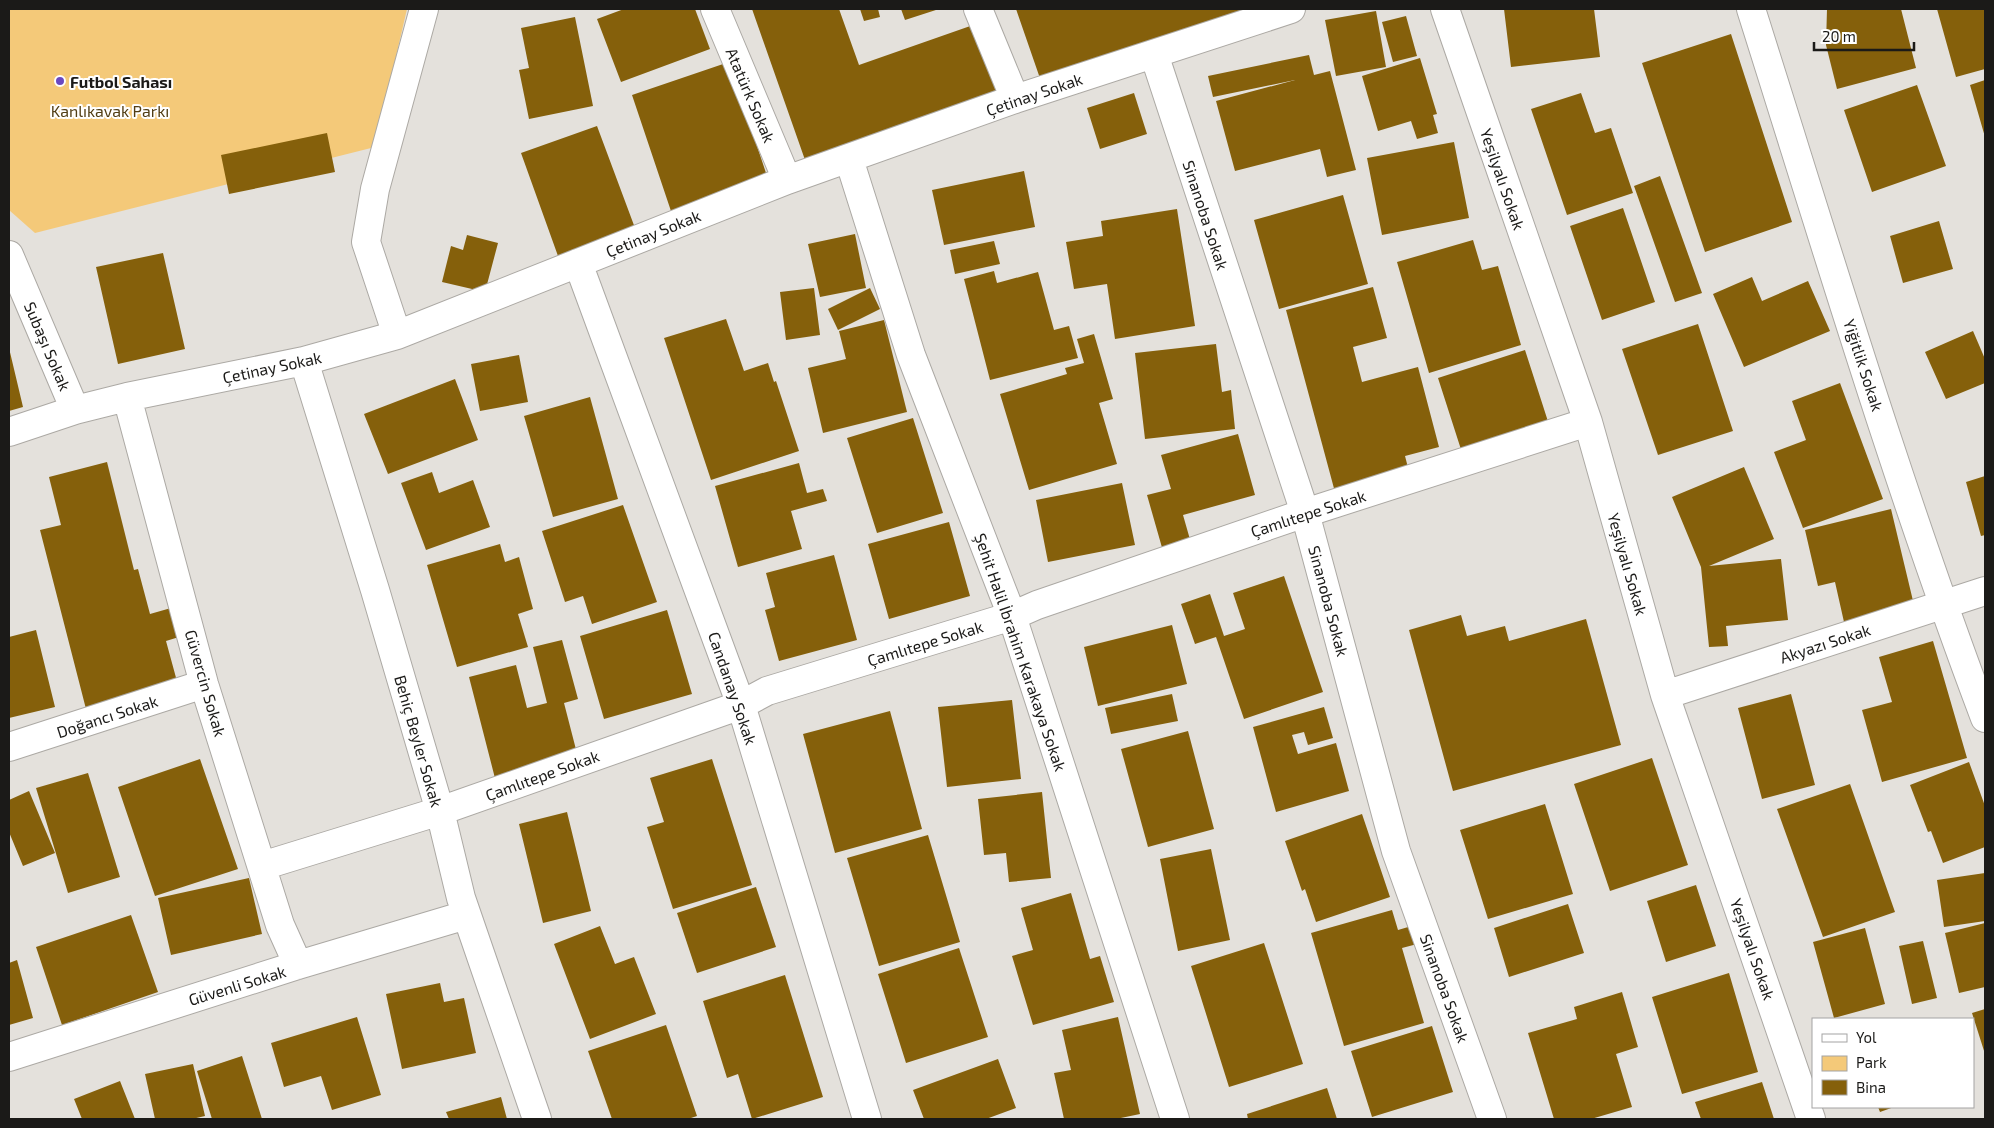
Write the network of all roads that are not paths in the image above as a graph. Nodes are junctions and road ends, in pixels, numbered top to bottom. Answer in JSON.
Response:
{"nodes":[{"id":1,"x":424,"y":9,"type":"edge"},
{"id":2,"x":715,"y":9,"type":"edge"},
{"id":3,"x":978,"y":9,"type":"edge"},
{"id":4,"x":1446,"y":9,"type":"edge"},
{"id":5,"x":1751,"y":9,"type":"edge"},
{"id":6,"x":1280,"y":11,"type":"edge"},
{"id":7,"x":1154,"y":54,"type":"junction"},
{"id":8,"x":1015,"y":99,"type":"junction"},
{"id":9,"x":849,"y":159,"type":"junction"},
{"id":10,"x":787,"y":180,"type":"junction"},
{"id":11,"x":9,"y":255,"type":"edge"},
{"id":12,"x":578,"y":263,"type":"junction"},
{"id":13,"x":397,"y":335,"type":"junction"},
{"id":14,"x":304,"y":361,"type":"junction"},
{"id":15,"x":127,"y":397,"type":"junction"},
{"id":16,"x":75,"y":410,"type":"junction"},
{"id":17,"x":1588,"y":422,"type":"junction"},
{"id":18,"x":9,"y":432,"type":"edge"},
{"id":19,"x":1305,"y":513,"type":"junction"},
{"id":20,"x":1985,"y":591,"type":"edge"},
{"id":21,"x":1943,"y":605,"type":"junction"},
{"id":22,"x":1012,"y":616,"type":"junction"},
{"id":23,"x":204,"y":684,"type":"junction"},
{"id":24,"x":1665,"y":695,"type":"junction"},
{"id":25,"x":741,"y":705,"type":"junction"},
{"id":26,"x":1985,"y":718,"type":"edge"},
{"id":27,"x":9,"y":747,"type":"edge"},
{"id":28,"x":440,"y":812,"type":"junction"},
{"id":29,"x":262,"y":866,"type":"junction"},
{"id":30,"x":466,"y":915,"type":"junction"},
{"id":31,"x":298,"y":965,"type":"junction"},
{"id":32,"x":9,"y":1056,"type":"edge"},
{"id":33,"x":536,"y":1119,"type":"edge"},
{"id":34,"x":867,"y":1119,"type":"edge"},
{"id":35,"x":1175,"y":1119,"type":"edge"},
{"id":36,"x":1492,"y":1119,"type":"edge"},
{"id":37,"x":1811,"y":1119,"type":"edge"}],
"edges":[{"from":1,"to":13,"type":"street"},
{"from":2,"to":10,"type":"street","name":"Atatürk Sokak"},
{"from":3,"to":8,"type":"street"},
{"from":4,"to":17,"type":"street","name":"Yeşilyalı Sokak"},
{"from":5,"to":21,"type":"street","name":"Yiğitlik Sokak"},
{"from":6,"to":7,"type":"street","name":"Çetinay Sokak"},
{"from":7,"to":8,"type":"street","name":"Çetinay Sokak"},
{"from":7,"to":19,"type":"street","name":"Sinanoba Sokak"},
{"from":8,"to":9,"type":"street","name":"Çetinay Sokak"},
{"from":9,"to":10,"type":"street","name":"Çetinay Sokak"},
{"from":9,"to":22,"type":"street","name":"Şehit Halil İbrahim Karakaya Sokak"},
{"from":10,"to":12,"type":"street","name":"Çetinay Sokak"},
{"from":11,"to":16,"type":"street","name":"Subaşı Sokak"},
{"from":12,"to":13,"type":"street","name":"Çetinay Sokak"},
{"from":12,"to":25,"type":"street","name":"Candanay Sokak"},
{"from":13,"to":14,"type":"street","name":"Çetinay Sokak"},
{"from":14,"to":15,"type":"street","name":"Çetinay Sokak"},
{"from":14,"to":28,"type":"street","name":"Behiç Beyler Sokak"},
{"from":15,"to":16,"type":"street","name":"Çetinay Sokak"},
{"from":15,"to":23,"type":"street","name":"Güvercin Sokak"},
{"from":16,"to":18,"type":"street","name":"Çetinay Sokak"},
{"from":17,"to":19,"type":"street","name":"Çamlıtepe Sokak"},
{"from":17,"to":24,"type":"street","name":"Yeşilyalı Sokak"},
{"from":19,"to":22,"type":"street","name":"Çamlıtepe Sokak"},
{"from":19,"to":36,"type":"street","name":"Sinanoba Sokak"},
{"from":20,"to":21,"type":"street","name":"Akyazı Sokak"},
{"from":21,"to":24,"type":"street","name":"Akyazı Sokak"},
{"from":21,"to":26,"type":"street","name":"Yiğitlik Sokak"},
{"from":22,"to":25,"type":"street","name":"Çamlıtepe Sokak"},
{"from":22,"to":35,"type":"street","name":"Şehit Halil İbrahim Karakaya Sokak"},
{"from":23,"to":27,"type":"street","name":"Doğancı Sokak"},
{"from":23,"to":29,"type":"street","name":"Güvercin Sokak"},
{"from":24,"to":37,"type":"street","name":"Yeşilyalı Sokak"},
{"from":25,"to":28,"type":"street","name":"Çamlıtepe Sokak"},
{"from":25,"to":34,"type":"street","name":"Candanay Sokak"},
{"from":28,"to":29,"type":"street","name":"Çamlıtepe Sokak"},
{"from":28,"to":30,"type":"street","name":"Behiç Beyler Sokak"},
{"from":29,"to":31,"type":"street","name":"Güvercin Sokak"},
{"from":30,"to":31,"type":"street","name":"Güvenli Sokak"},
{"from":30,"to":33,"type":"street","name":"Behiç Beyler Sokak"},
{"from":31,"to":32,"type":"street","name":"Güvenli Sokak"}]}
